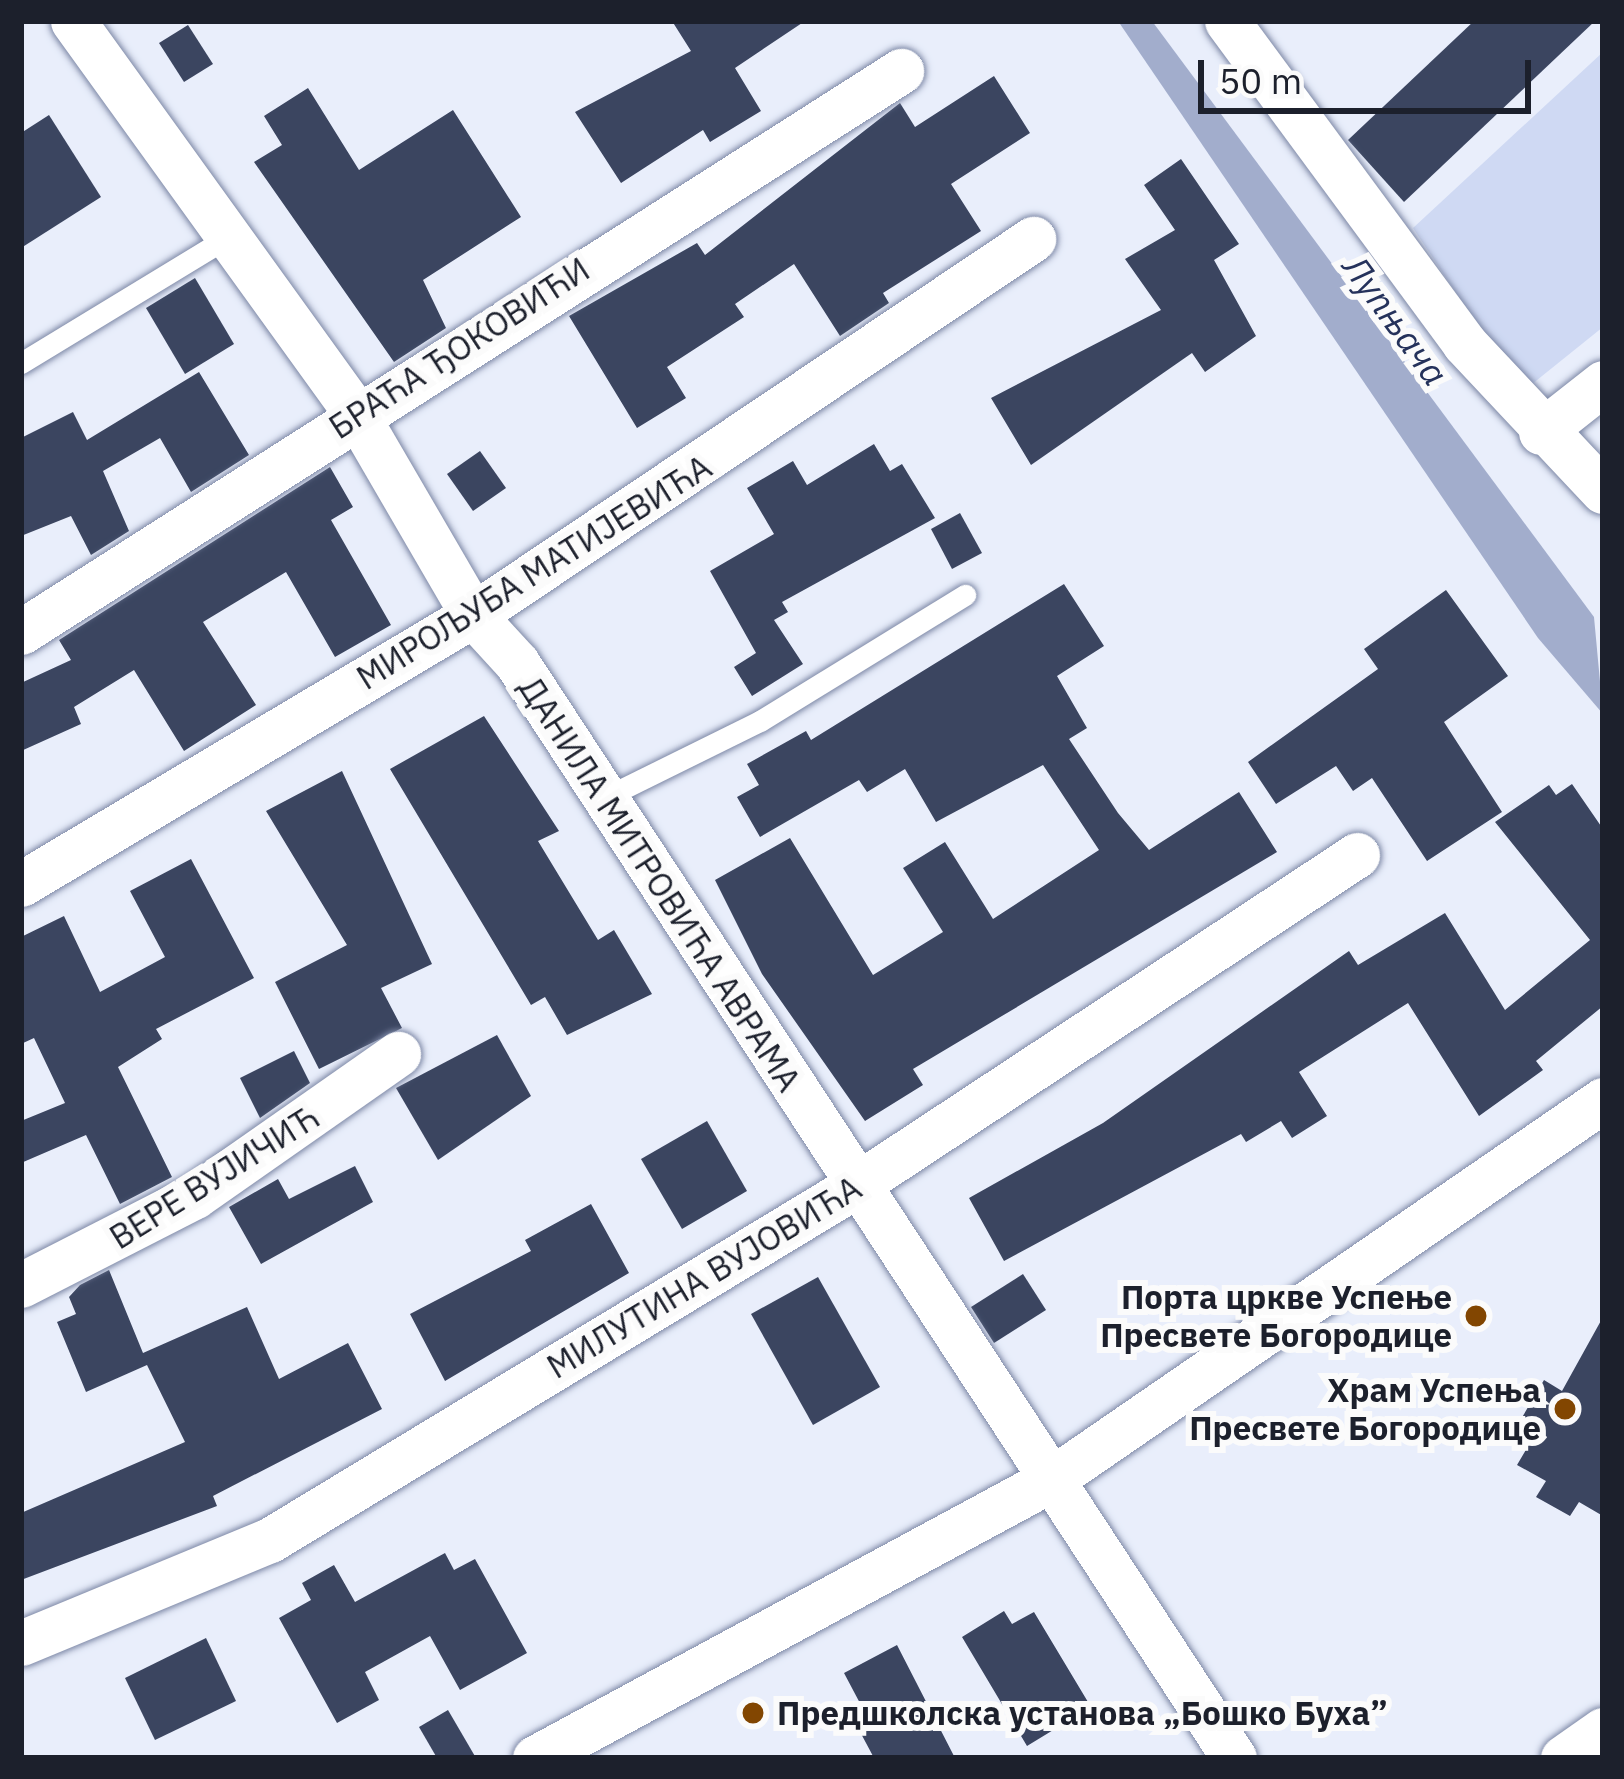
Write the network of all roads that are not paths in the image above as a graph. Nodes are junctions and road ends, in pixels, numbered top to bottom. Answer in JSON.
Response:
{"nodes":[{"id":1,"x":73,"y":21,"type":"edge"},
{"id":2,"x":1227,"y":21,"type":"edge"},
{"id":3,"x":901,"y":71,"type":"dead end"},
{"id":4,"x":228,"y":237,"type":"junction"},
{"id":5,"x":1033,"y":238,"type":"dead end"},
{"id":6,"x":21,"y":363,"type":"edge"},
{"id":7,"x":1603,"y":383,"type":"edge"},
{"id":8,"x":356,"y":414,"type":"junction"},
{"id":9,"x":1541,"y":432,"type":"junction"},
{"id":10,"x":1603,"y":491,"type":"edge"},
{"id":11,"x":964,"y":596,"type":"dead end"},
{"id":12,"x":473,"y":615,"type":"junction"},
{"id":13,"x":21,"y":632,"type":"edge"},
{"id":14,"x":602,"y":799,"type":"junction"},
{"id":15,"x":1357,"y":855,"type":"dead end"},
{"id":16,"x":21,"y":884,"type":"edge"},
{"id":17,"x":398,"y":1054,"type":"dead end"},
{"id":18,"x":1603,"y":1100,"type":"edge"},
{"id":19,"x":852,"y":1188,"type":"junction"},
{"id":20,"x":21,"y":1285,"type":"edge"},
{"id":21,"x":1052,"y":1479,"type":"junction"},
{"id":22,"x":21,"y":1643,"type":"edge"},
{"id":23,"x":1603,"y":1730,"type":"edge"},
{"id":24,"x":535,"y":1758,"type":"edge"},
{"id":25,"x":1234,"y":1758,"type":"edge"},
{"id":26,"x":1563,"y":1758,"type":"edge"}],
"edges":[{"from":1,"to":4,"type":"street","name":"ДАНИЛА МИТРОВИЋА АВРАМА"},
{"from":2,"to":9,"type":"street"},
{"from":3,"to":8,"type":"street","name":"БРАЋА ЂОКОВИЋИ"},
{"from":4,"to":6,"type":"lane"},
{"from":4,"to":8,"type":"street","name":"ДАНИЛА МИТРОВИЋА АВРАМА"},
{"from":5,"to":12,"type":"street","name":"МИРОЉУБА МАТИЈЕВИЋА"},
{"from":7,"to":9,"type":"street"},
{"from":8,"to":12,"type":"street","name":"ДАНИЛА МИТРОВИЋА АВРАМА"},
{"from":8,"to":13,"type":"street","name":"БРАЋА ЂОКОВИЋИ"},
{"from":9,"to":10,"type":"street"},
{"from":11,"to":14,"type":"lane"},
{"from":12,"to":14,"type":"street","name":"ДАНИЛА МИТРОВИЋА АВРАМА"},
{"from":12,"to":16,"type":"street","name":"МИРОЉУБА МАТИЈЕВИЋА"},
{"from":14,"to":19,"type":"street","name":"ДАНИЛА МИТРОВИЋА АВРАМА"},
{"from":15,"to":19,"type":"street","name":"МИЛУТИНА ВУЈОВИЋА"},
{"from":17,"to":20,"type":"street","name":"ВЕРЕ ВУЈИЧИЋ"},
{"from":18,"to":21,"type":"street"},
{"from":19,"to":21,"type":"street","name":"ДАНИЛА МИТРОВИЋА АВРАМА"},
{"from":19,"to":22,"type":"street","name":"МИЛУТИНА ВУЈОВИЋА"},
{"from":21,"to":24,"type":"street"},
{"from":21,"to":25,"type":"street","name":"ДАНИЛА МИТРОВИЋА АВРАМА"},
{"from":23,"to":26,"type":"street"}]}
